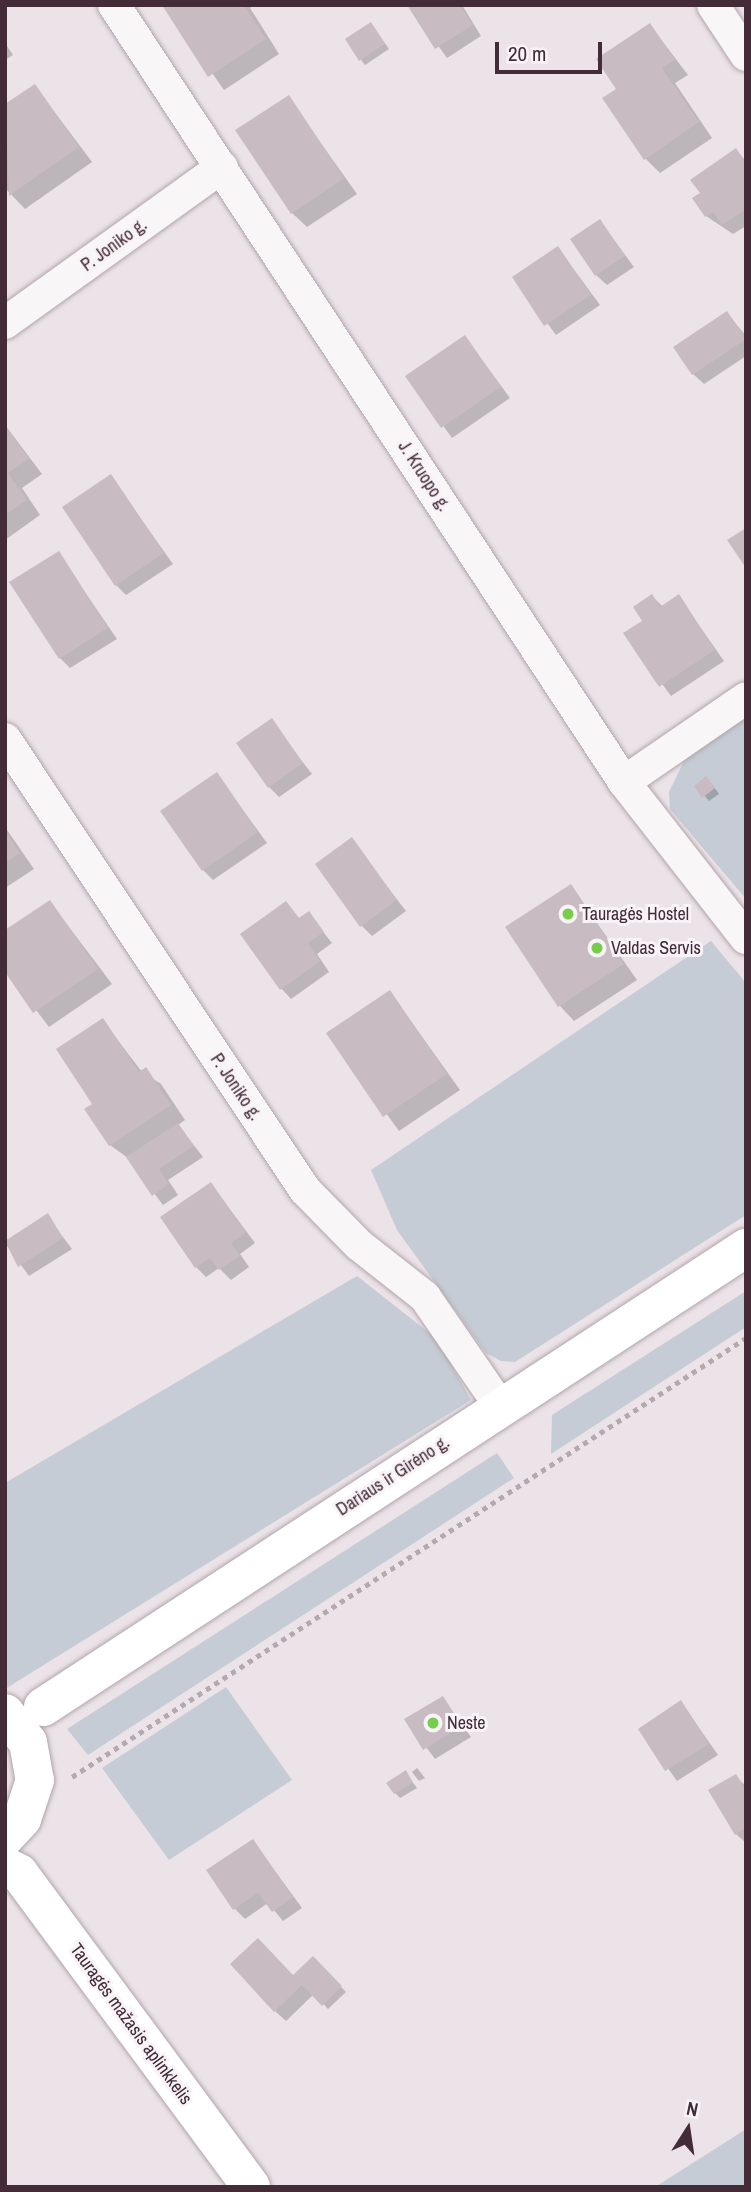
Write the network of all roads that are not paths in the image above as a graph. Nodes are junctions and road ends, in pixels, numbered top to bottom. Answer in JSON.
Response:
{"nodes":[{"id":1,"x":114,"y":5,"type":"edge"},
{"id":2,"x":713,"y":5,"type":"edge"},
{"id":3,"x":746,"y":55,"type":"edge"},
{"id":4,"x":222,"y":167,"type":"junction"},
{"id":5,"x":5,"y":323,"type":"edge"},
{"id":6,"x":746,"y":698,"type":"edge"},
{"id":7,"x":5,"y":739,"type":"edge"},
{"id":8,"x":624,"y":782,"type":"junction"},
{"id":9,"x":746,"y":938,"type":"edge"},
{"id":10,"x":746,"y":1248,"type":"edge"},
{"id":11,"x":500,"y":1406,"type":"junction"},
{"id":12,"x":5,"y":1706,"type":"edge"},
{"id":13,"x":43,"y":1707,"type":"junction"},
{"id":14,"x":5,"y":1713,"type":"edge"},
{"id":15,"x":46,"y":1772,"type":"junction"},
{"id":16,"x":13,"y":1828,"type":"edge"},
{"id":17,"x":12,"y":1870,"type":"edge"},
{"id":18,"x":251,"y":2187,"type":"edge"}],
"edges":[{"from":1,"to":4,"type":"street","name":"J. Kruopo g."},
{"from":2,"to":3,"type":"street"},
{"from":4,"to":5,"type":"street","name":"P. Joniko g."},
{"from":4,"to":8,"type":"street","name":"J. Kruopo g."},
{"from":6,"to":8,"type":"street"},
{"from":7,"to":11,"type":"street","name":"P. Joniko g."},
{"from":8,"to":9,"type":"street","name":"J. Kruopo g."},
{"from":10,"to":11,"type":"main road","name":"Dariaus ir Girėno g."},
{"from":11,"to":13,"type":"main road","name":"Dariaus ir Girėno g."},
{"from":12,"to":13,"type":"main road"},
{"from":13,"to":15,"type":"main road"},
{"from":14,"to":15,"type":"main road"},
{"from":15,"to":16,"type":"main road"},
{"from":16,"to":17,"type":"main road"},
{"from":17,"to":18,"type":"main road","name":"Tauragės mažasis aplinkkelis"}]}
